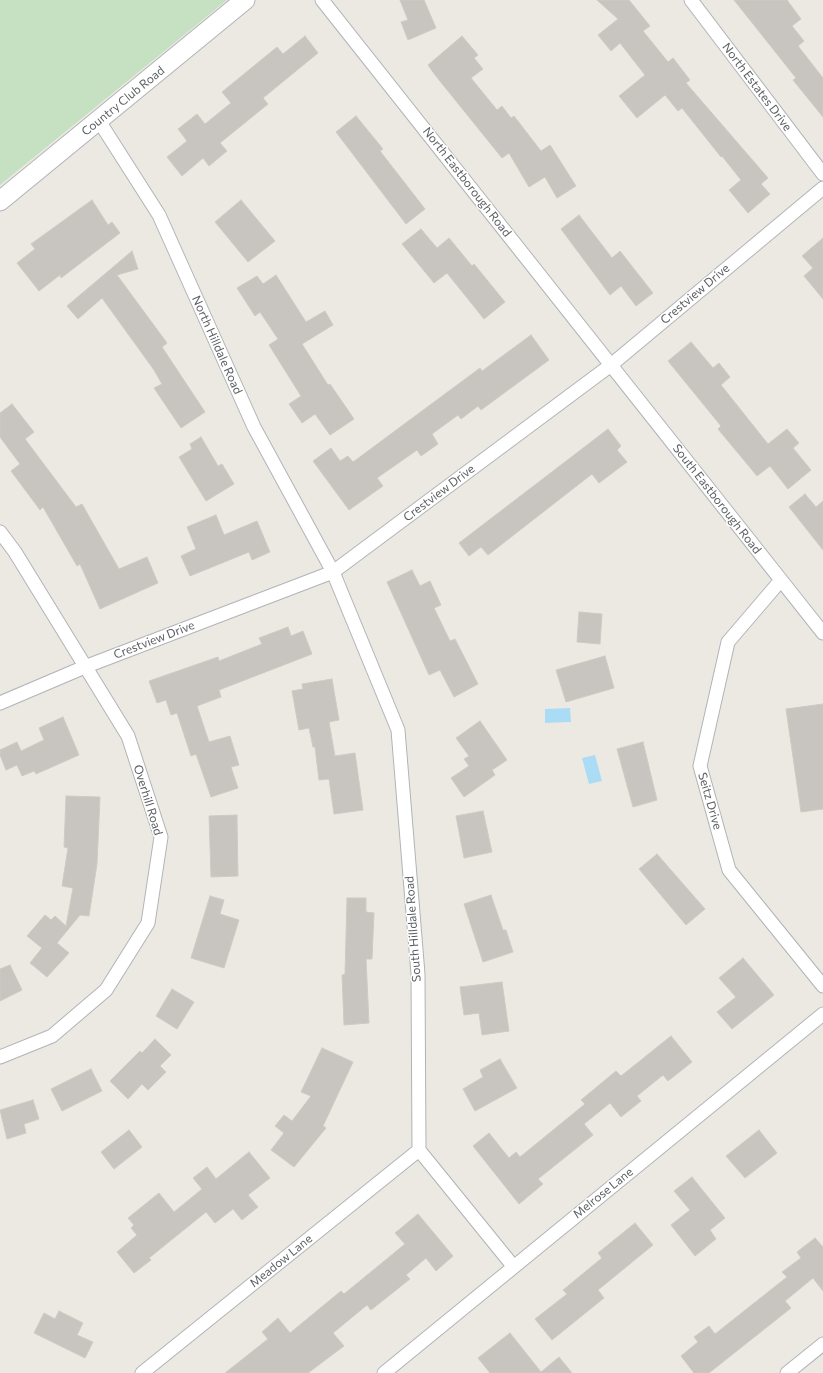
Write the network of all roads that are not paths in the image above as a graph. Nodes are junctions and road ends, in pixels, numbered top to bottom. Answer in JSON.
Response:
{"nodes":[{"id":1,"x":245,"y":0,"type":"edge"},
{"id":2,"x":322,"y":0,"type":"edge"},
{"id":3,"x":691,"y":0,"type":"edge"},
{"id":4,"x":99,"y":121,"type":"junction"},
{"id":5,"x":823,"y":174,"type":"edge"},
{"id":6,"x":823,"y":188,"type":"edge"},
{"id":7,"x":0,"y":201,"type":"edge"},
{"id":8,"x":611,"y":365,"type":"junction"},
{"id":9,"x":0,"y":532,"type":"edge"},
{"id":10,"x":333,"y":572,"type":"junction"},
{"id":11,"x":781,"y":580,"type":"junction"},
{"id":12,"x":823,"y":633,"type":"edge"},
{"id":13,"x":86,"y":666,"type":"junction"},
{"id":14,"x":0,"y":703,"type":"edge"},
{"id":15,"x":823,"y":986,"type":"edge"},
{"id":16,"x":823,"y":1014,"type":"edge"},
{"id":17,"x":0,"y":1057,"type":"edge"},
{"id":18,"x":419,"y":1150,"type":"junction"},
{"id":19,"x":513,"y":1266,"type":"junction"},
{"id":20,"x":823,"y":1344,"type":"edge"},
{"id":21,"x":142,"y":1373,"type":"edge"},
{"id":22,"x":384,"y":1373,"type":"edge"},
{"id":23,"x":787,"y":1373,"type":"edge"}],
"edges":[{"from":1,"to":4,"type":"street","name":"Country Club Road"},
{"from":2,"to":8,"type":"street","name":"North Eastborough Road"},
{"from":3,"to":5,"type":"street","name":"North Estates Drive"},
{"from":4,"to":7,"type":"street","name":"Country Club Road"},
{"from":4,"to":10,"type":"street","name":"North Hilldale Road"},
{"from":6,"to":8,"type":"street","name":"Crestview Drive"},
{"from":8,"to":10,"type":"street","name":"Crestview Drive"},
{"from":8,"to":11,"type":"street","name":"South Eastborough Road"},
{"from":9,"to":13,"type":"street","name":"Overhill Road"},
{"from":10,"to":13,"type":"street","name":"Crestview Drive"},
{"from":10,"to":18,"type":"street","name":"South Hilldale Road"},
{"from":11,"to":12,"type":"street","name":"South Eastborough Road"},
{"from":11,"to":15,"type":"street","name":"Seitz Drive"},
{"from":13,"to":14,"type":"street","name":"Crestview Drive"},
{"from":13,"to":17,"type":"street","name":"Overhill Road"},
{"from":16,"to":19,"type":"street","name":"Melrose Lane"},
{"from":18,"to":19,"type":"street"},
{"from":18,"to":21,"type":"street","name":"Meadow Lane"},
{"from":19,"to":22,"type":"street","name":"Melrose Lane"},
{"from":20,"to":23,"type":"street"}]}
